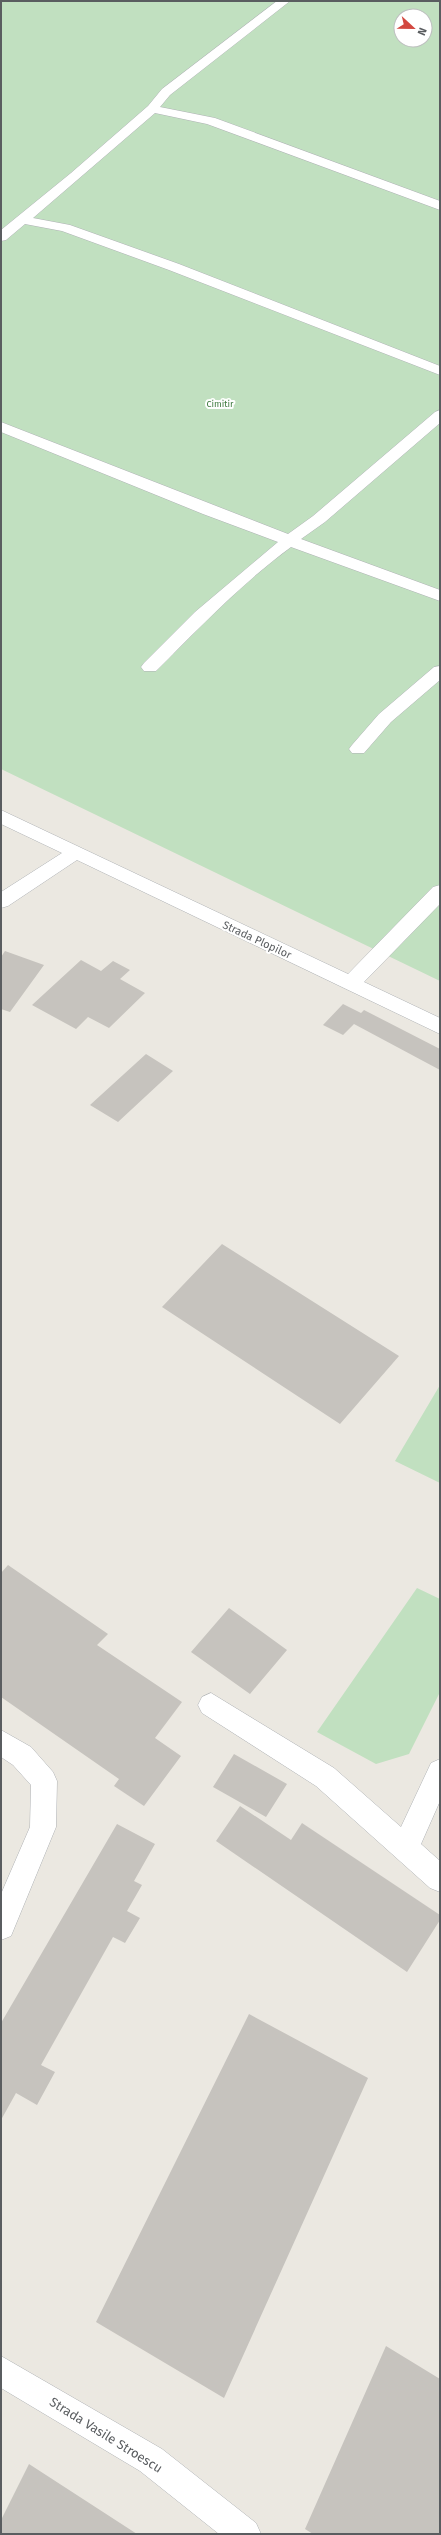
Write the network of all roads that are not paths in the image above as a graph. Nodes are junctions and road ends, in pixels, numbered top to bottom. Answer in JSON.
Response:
{"nodes":[{"id":1,"x":284,"y":1,"type":"edge"},
{"id":2,"x":152,"y":109,"type":"junction"},
{"id":3,"x":440,"y":206,"type":"edge"},
{"id":4,"x":25,"y":220,"type":"junction"},
{"id":5,"x":1,"y":237,"type":"edge"},
{"id":6,"x":440,"y":371,"type":"edge"},
{"id":7,"x":440,"y":415,"type":"edge"},
{"id":8,"x":1,"y":427,"type":"edge"},
{"id":9,"x":290,"y":540,"type":"junction"},
{"id":10,"x":440,"y":596,"type":"edge"},
{"id":11,"x":150,"y":667,"type":"dead end"},
{"id":12,"x":440,"y":671,"type":"edge"},
{"id":13,"x":358,"y":749,"type":"dead end"},
{"id":14,"x":1,"y":816,"type":"edge"},
{"id":15,"x":75,"y":853,"type":"junction"},
{"id":16,"x":440,"y":892,"type":"edge"},
{"id":17,"x":1,"y":901,"type":"edge"},
{"id":18,"x":350,"y":984,"type":"junction"},
{"id":19,"x":440,"y":1027,"type":"edge"},
{"id":20,"x":211,"y":1705,"type":"dead end"},
{"id":21,"x":1,"y":1742,"type":"edge"},
{"id":22,"x":440,"y":1772,"type":"edge"},
{"id":23,"x":406,"y":1847,"type":"junction"},
{"id":24,"x":440,"y":1879,"type":"edge"},
{"id":25,"x":1,"y":1926,"type":"edge"},
{"id":26,"x":1,"y":2371,"type":"edge"},
{"id":27,"x":245,"y":2534,"type":"edge"}],
"edges":[{"from":1,"to":2,"type":"street"},
{"from":2,"to":3,"type":"street"},
{"from":2,"to":4,"type":"street"},
{"from":4,"to":5,"type":"street"},
{"from":4,"to":6,"type":"street"},
{"from":7,"to":9,"type":"street"},
{"from":8,"to":9,"type":"street"},
{"from":9,"to":10,"type":"street"},
{"from":9,"to":11,"type":"street"},
{"from":12,"to":13,"type":"street"},
{"from":14,"to":15,"type":"street","name":"Strada Plopilor"},
{"from":15,"to":17,"type":"street"},
{"from":15,"to":18,"type":"street","name":"Strada Plopilor"},
{"from":16,"to":18,"type":"street"},
{"from":18,"to":19,"type":"street","name":"Strada Plopilor"},
{"from":20,"to":23,"type":"street"},
{"from":21,"to":25,"type":"street"},
{"from":22,"to":23,"type":"street"},
{"from":23,"to":24,"type":"street"},
{"from":26,"to":27,"type":"street","name":"Strada Vasile Stroescu"}]}
